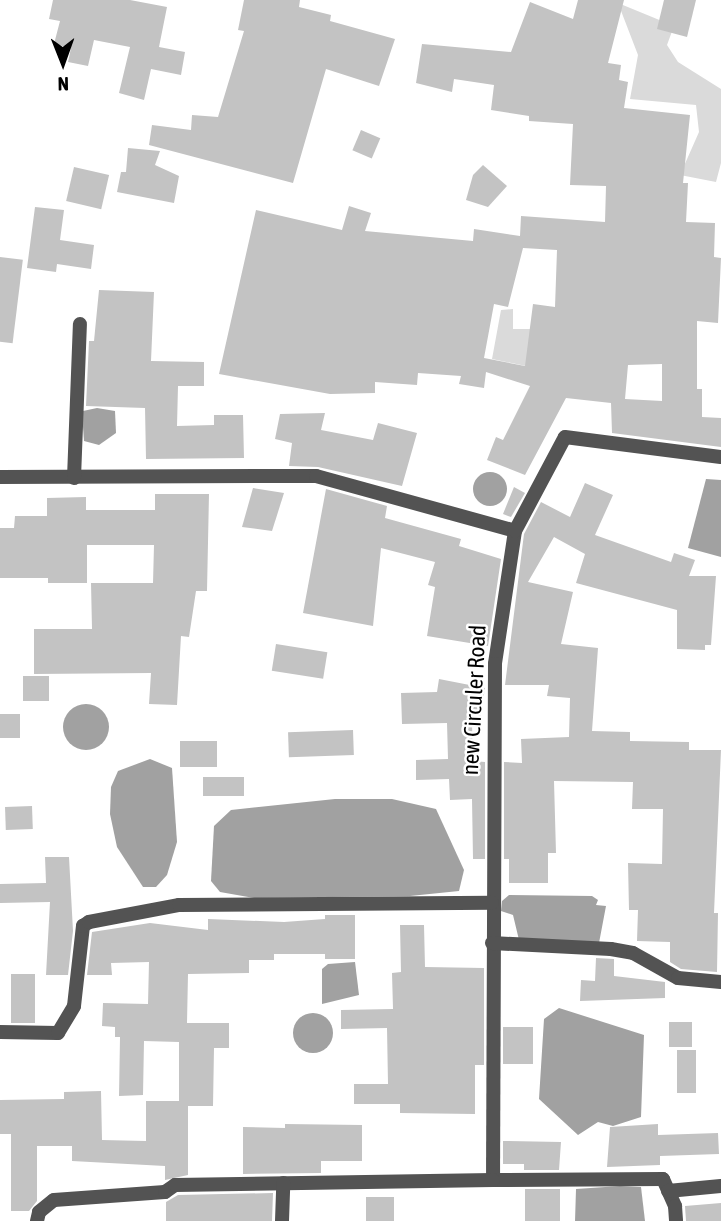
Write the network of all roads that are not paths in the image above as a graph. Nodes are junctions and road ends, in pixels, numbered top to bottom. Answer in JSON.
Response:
{"nodes":[{"id":1,"x":80,"y":324,"type":"dead end"},
{"id":2,"x":721,"y":457,"type":"edge"},
{"id":3,"x":0,"y":477,"type":"edge"},
{"id":4,"x":74,"y":478,"type":"junction"},
{"id":5,"x":514,"y":531,"type":"junction"},
{"id":6,"x":492,"y":903,"type":"junction"},
{"id":7,"x":492,"y":943,"type":"junction"},
{"id":8,"x":721,"y":982,"type":"edge"},
{"id":9,"x":0,"y":1032,"type":"edge"},
{"id":10,"x":493,"y":1180,"type":"junction"},
{"id":11,"x":283,"y":1183,"type":"junction"},
{"id":12,"x":721,"y":1186,"type":"edge"},
{"id":13,"x":668,"y":1191,"type":"junction"},
{"id":14,"x":37,"y":1221,"type":"edge"},
{"id":15,"x":282,"y":1221,"type":"edge"},
{"id":16,"x":676,"y":1221,"type":"edge"}],
"edges":[{"from":1,"to":4,"type":"street"},
{"from":2,"to":5,"type":"street"},
{"from":3,"to":4,"type":"street"},
{"from":4,"to":5,"type":"street"},
{"from":5,"to":6,"type":"street","name":"new Circuler Road"},
{"from":6,"to":7,"type":"street","name":"new Circuler Road"},
{"from":6,"to":9,"type":"street"},
{"from":7,"to":8,"type":"street"},
{"from":7,"to":10,"type":"street","name":"new Circuler Road"},
{"from":10,"to":11,"type":"street"},
{"from":10,"to":13,"type":"street"},
{"from":11,"to":14,"type":"street"},
{"from":11,"to":15,"type":"street"},
{"from":12,"to":13,"type":"street"},
{"from":13,"to":16,"type":"street"}]}
